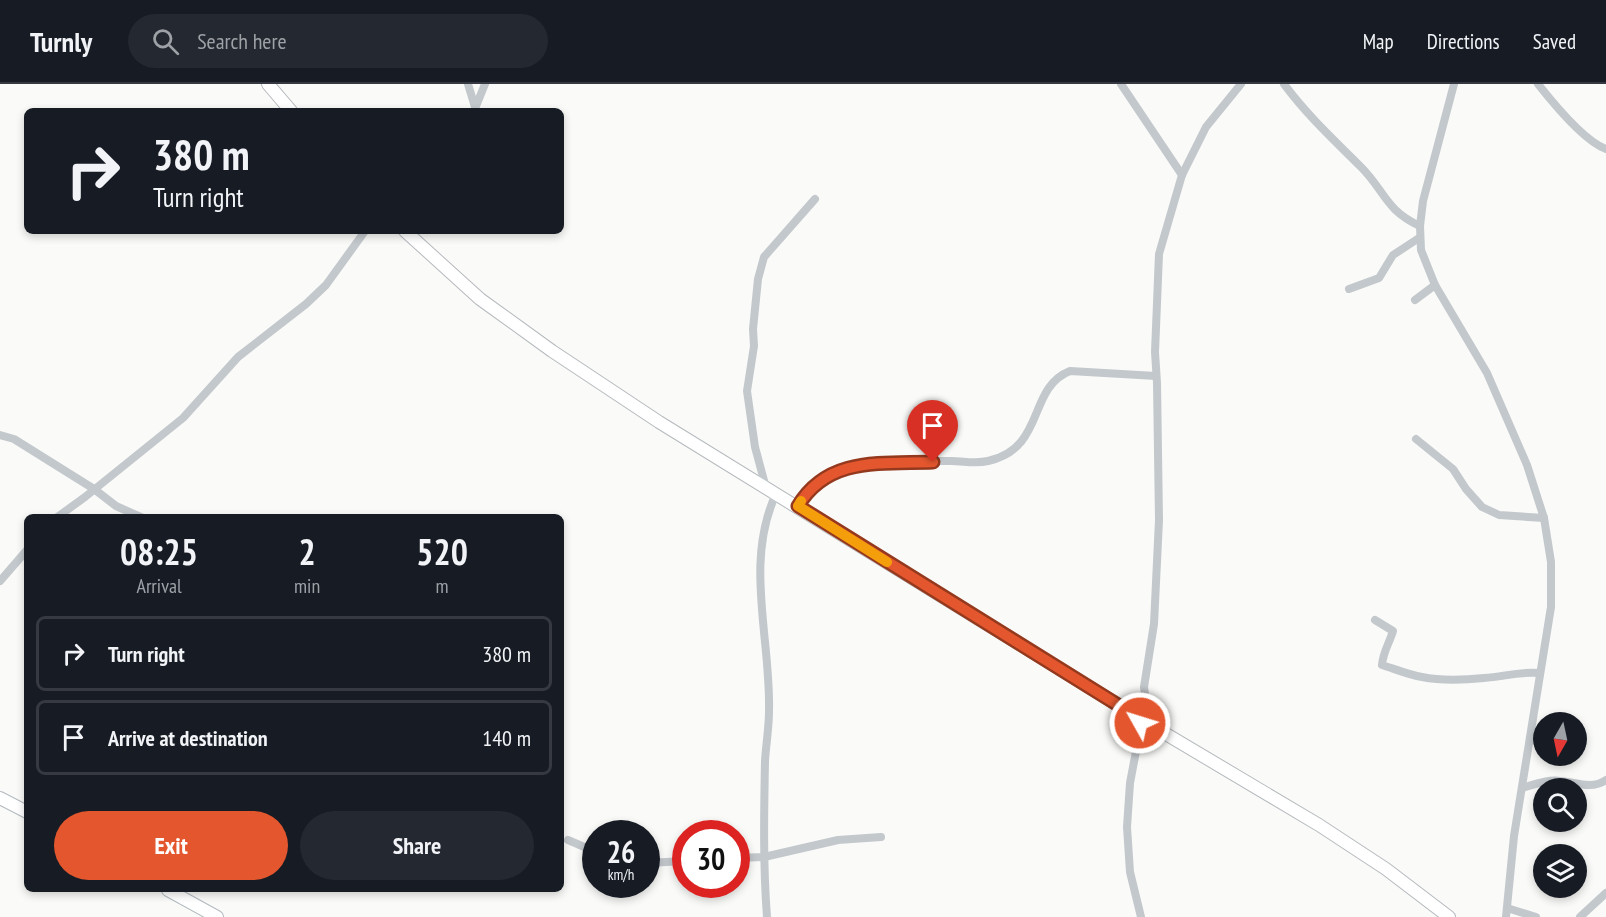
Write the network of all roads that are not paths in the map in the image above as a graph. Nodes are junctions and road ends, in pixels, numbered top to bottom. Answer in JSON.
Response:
{"nodes":[{"id":1,"x":268,"y":84,"type":"edge"},
{"id":2,"x":469,"y":84,"type":"edge"},
{"id":3,"x":484,"y":84,"type":"edge"},
{"id":4,"x":1121,"y":84,"type":"edge"},
{"id":5,"x":1241,"y":84,"type":"edge"},
{"id":6,"x":1284,"y":84,"type":"edge"},
{"id":7,"x":1454,"y":84,"type":"edge"},
{"id":8,"x":1538,"y":84,"type":"edge"},
{"id":9,"x":288,"y":108,"type":"edge"},
{"id":10,"x":474,"y":108,"type":"edge"},
{"id":11,"x":474,"y":108,"type":"edge"},
{"id":12,"x":1606,"y":149,"type":"edge"},
{"id":13,"x":1182,"y":175,"type":"junction"},
{"id":14,"x":815,"y":199,"type":"dead end"},
{"id":15,"x":1420,"y":226,"type":"junction"},
{"id":16,"x":363,"y":234,"type":"edge"},
{"id":17,"x":408,"y":234,"type":"edge"},
{"id":18,"x":1419,"y":238,"type":"junction"},
{"id":19,"x":1435,"y":285,"type":"junction"},
{"id":20,"x":1349,"y":289,"type":"dead end"},
{"id":21,"x":1415,"y":300,"type":"dead end"},
{"id":22,"x":1156,"y":376,"type":"junction"},
{"id":23,"x":0,"y":435,"type":"edge"},
{"id":24,"x":1416,"y":439,"type":"dead end"},
{"id":25,"x":94,"y":489,"type":"junction"},
{"id":26,"x":771,"y":491,"type":"junction"},
{"id":27,"x":798,"y":506,"type":"junction"},
{"id":28,"x":61,"y":514,"type":"edge"},
{"id":29,"x":134,"y":514,"type":"edge"},
{"id":30,"x":1544,"y":518,"type":"junction"},
{"id":31,"x":24,"y":553,"type":"edge"},
{"id":32,"x":0,"y":581,"type":"edge"},
{"id":33,"x":1375,"y":620,"type":"dead end"},
{"id":34,"x":1540,"y":673,"type":"junction"},
{"id":35,"x":1144,"y":721,"type":"junction"},
{"id":36,"x":1606,"y":780,"type":"edge"},
{"id":37,"x":1522,"y":788,"type":"junction"},
{"id":38,"x":0,"y":798,"type":"edge"},
{"id":39,"x":24,"y":810,"type":"edge"},
{"id":40,"x":881,"y":837,"type":"dead end"},
{"id":41,"x":568,"y":840,"type":"dead end"},
{"id":42,"x":582,"y":846,"type":"edge"},
{"id":43,"x":764,"y":857,"type":"junction"},
{"id":44,"x":750,"y":858,"type":"edge"},
{"id":45,"x":172,"y":892,"type":"edge"},
{"id":46,"x":1606,"y":893,"type":"edge"},
{"id":47,"x":1507,"y":913,"type":"edge"},
{"id":48,"x":217,"y":917,"type":"edge"},
{"id":49,"x":766,"y":917,"type":"edge"},
{"id":50,"x":1141,"y":917,"type":"edge"},
{"id":51,"x":1449,"y":917,"type":"edge"},
{"id":52,"x":1536,"y":917,"type":"edge"},
{"id":53,"x":1580,"y":917,"type":"edge"}],
"edges":[{"from":1,"to":9,"type":"main road"},
{"from":2,"to":3,"type":"street"},
{"from":2,"to":11,"type":"street"},
{"from":3,"to":10,"type":"street"},
{"from":4,"to":13,"type":"street"},
{"from":5,"to":13,"type":"street"},
{"from":6,"to":15,"type":"street"},
{"from":7,"to":15,"type":"street"},
{"from":8,"to":12,"type":"street"},
{"from":13,"to":22,"type":"street"},
{"from":14,"to":26,"type":"street"},
{"from":15,"to":18,"type":"street"},
{"from":16,"to":25,"type":"street"},
{"from":17,"to":26,"type":"main road"},
{"from":18,"to":19,"type":"street"},
{"from":18,"to":20,"type":"street"},
{"from":19,"to":21,"type":"street"},
{"from":19,"to":30,"type":"street"},
{"from":22,"to":27,"type":"street"},
{"from":22,"to":35,"type":"street"},
{"from":23,"to":25,"type":"street"},
{"from":24,"to":30,"type":"street"},
{"from":25,"to":28,"type":"street"},
{"from":25,"to":29,"type":"street"},
{"from":26,"to":27,"type":"main road"},
{"from":26,"to":43,"type":"street"},
{"from":27,"to":35,"type":"main road"},
{"from":30,"to":34,"type":"street"},
{"from":31,"to":32,"type":"street"},
{"from":33,"to":34,"type":"street"},
{"from":34,"to":37,"type":"street"},
{"from":35,"to":50,"type":"street"},
{"from":35,"to":51,"type":"main road"},
{"from":36,"to":37,"type":"street"},
{"from":37,"to":47,"type":"street"},
{"from":38,"to":39,"type":"main road"},
{"from":40,"to":43,"type":"street"},
{"from":41,"to":42,"type":"street"},
{"from":43,"to":44,"type":"street"},
{"from":43,"to":49,"type":"street"},
{"from":45,"to":48,"type":"main road"},
{"from":46,"to":53,"type":"street"},
{"from":47,"to":52,"type":"street"}]}
